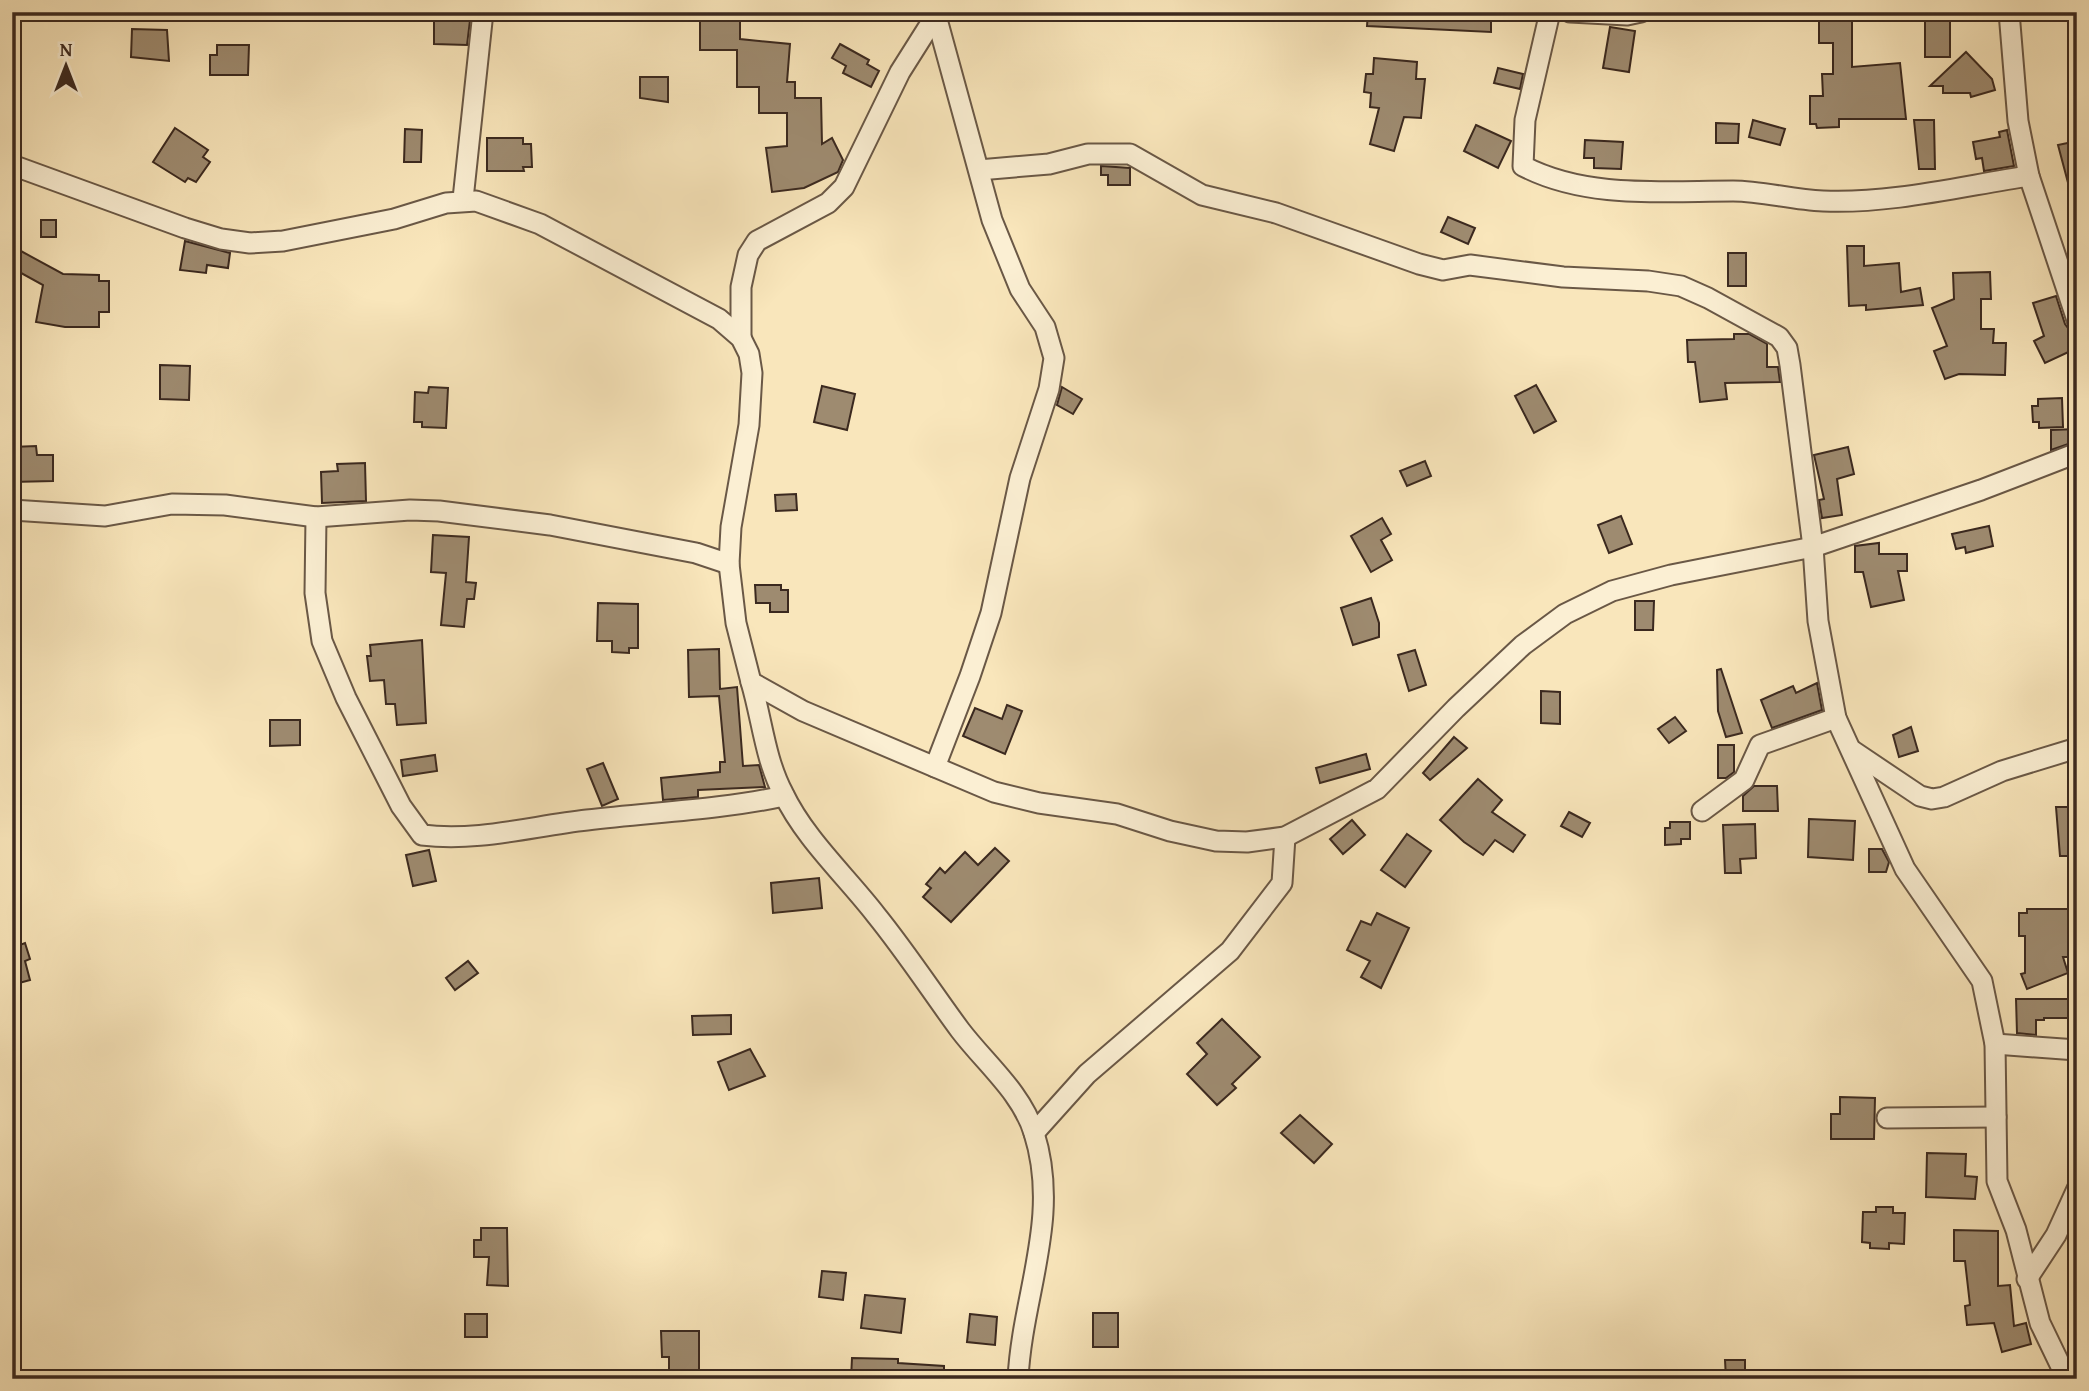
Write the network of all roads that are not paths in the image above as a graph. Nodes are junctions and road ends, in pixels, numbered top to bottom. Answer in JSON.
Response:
{"nodes":[{"id":1,"x":483,"y":12,"type":"edge"},
{"id":2,"x":1550,"y":12,"type":"edge"},
{"id":3,"x":1570,"y":12,"type":"edge"},
{"id":4,"x":1640,"y":12,"type":"edge"},
{"id":5,"x":2009,"y":12,"type":"edge"},
{"id":6,"x":936,"y":14,"type":"edge"},
{"id":7,"x":12,"y":165,"type":"edge"},
{"id":8,"x":979,"y":170,"type":"junction"},
{"id":9,"x":2029,"y":176,"type":"junction"},
{"id":10,"x":463,"y":200,"type":"junction"},
{"id":11,"x":2077,"y":320,"type":"edge"},
{"id":12,"x":741,"y":338,"type":"junction"},
{"id":13,"x":2077,"y":453,"type":"edge"},
{"id":14,"x":12,"y":510,"type":"edge"},
{"id":15,"x":316,"y":517,"type":"junction"},
{"id":16,"x":1813,"y":547,"type":"junction"},
{"id":17,"x":729,"y":564,"type":"junction"},
{"id":18,"x":751,"y":682,"type":"junction"},
{"id":19,"x":1836,"y":718,"type":"junction"},
{"id":20,"x":2077,"y":748,"type":"edge"},
{"id":21,"x":1852,"y":751,"type":"junction"},
{"id":22,"x":935,"y":767,"type":"junction"},
{"id":23,"x":784,"y":796,"type":"junction"},
{"id":24,"x":1702,"y":811,"type":"dead end"},
{"id":25,"x":1285,"y":837,"type":"junction"},
{"id":26,"x":1995,"y":1044,"type":"junction"},
{"id":27,"x":2077,"y":1050,"type":"edge"},
{"id":28,"x":1996,"y":1116,"type":"junction"},
{"id":29,"x":1887,"y":1118,"type":"dead end"},
{"id":30,"x":1034,"y":1133,"type":"junction"},
{"id":31,"x":2077,"y":1189,"type":"edge"},
{"id":32,"x":2027,"y":1279,"type":"junction"},
{"id":33,"x":1018,"y":1379,"type":"edge"},
{"id":34,"x":2067,"y":1379,"type":"edge"}],
"edges":[{"from":1,"to":10,"type":"street"},
{"from":2,"to":9,"type":"street"},
{"from":3,"to":4,"type":"street"},
{"from":5,"to":9,"type":"street"},
{"from":6,"to":8,"type":"street"},
{"from":6,"to":12,"type":"street"},
{"from":7,"to":10,"type":"street"},
{"from":8,"to":16,"type":"street"},
{"from":8,"to":22,"type":"street"},
{"from":9,"to":11,"type":"street"},
{"from":10,"to":12,"type":"street"},
{"from":12,"to":17,"type":"street"},
{"from":13,"to":16,"type":"street"},
{"from":14,"to":15,"type":"street"},
{"from":15,"to":17,"type":"street"},
{"from":15,"to":23,"type":"street"},
{"from":16,"to":19,"type":"street"},
{"from":16,"to":25,"type":"street"},
{"from":17,"to":18,"type":"street"},
{"from":18,"to":22,"type":"street"},
{"from":18,"to":23,"type":"street"},
{"from":19,"to":21,"type":"street"},
{"from":19,"to":24,"type":"street"},
{"from":20,"to":21,"type":"street"},
{"from":21,"to":26,"type":"street"},
{"from":22,"to":25,"type":"street"},
{"from":23,"to":30,"type":"street"},
{"from":25,"to":30,"type":"street"},
{"from":26,"to":27,"type":"street"},
{"from":26,"to":28,"type":"street"},
{"from":28,"to":29,"type":"street"},
{"from":28,"to":32,"type":"street"},
{"from":30,"to":33,"type":"street"},
{"from":31,"to":32,"type":"street"},
{"from":32,"to":34,"type":"street"}]}
